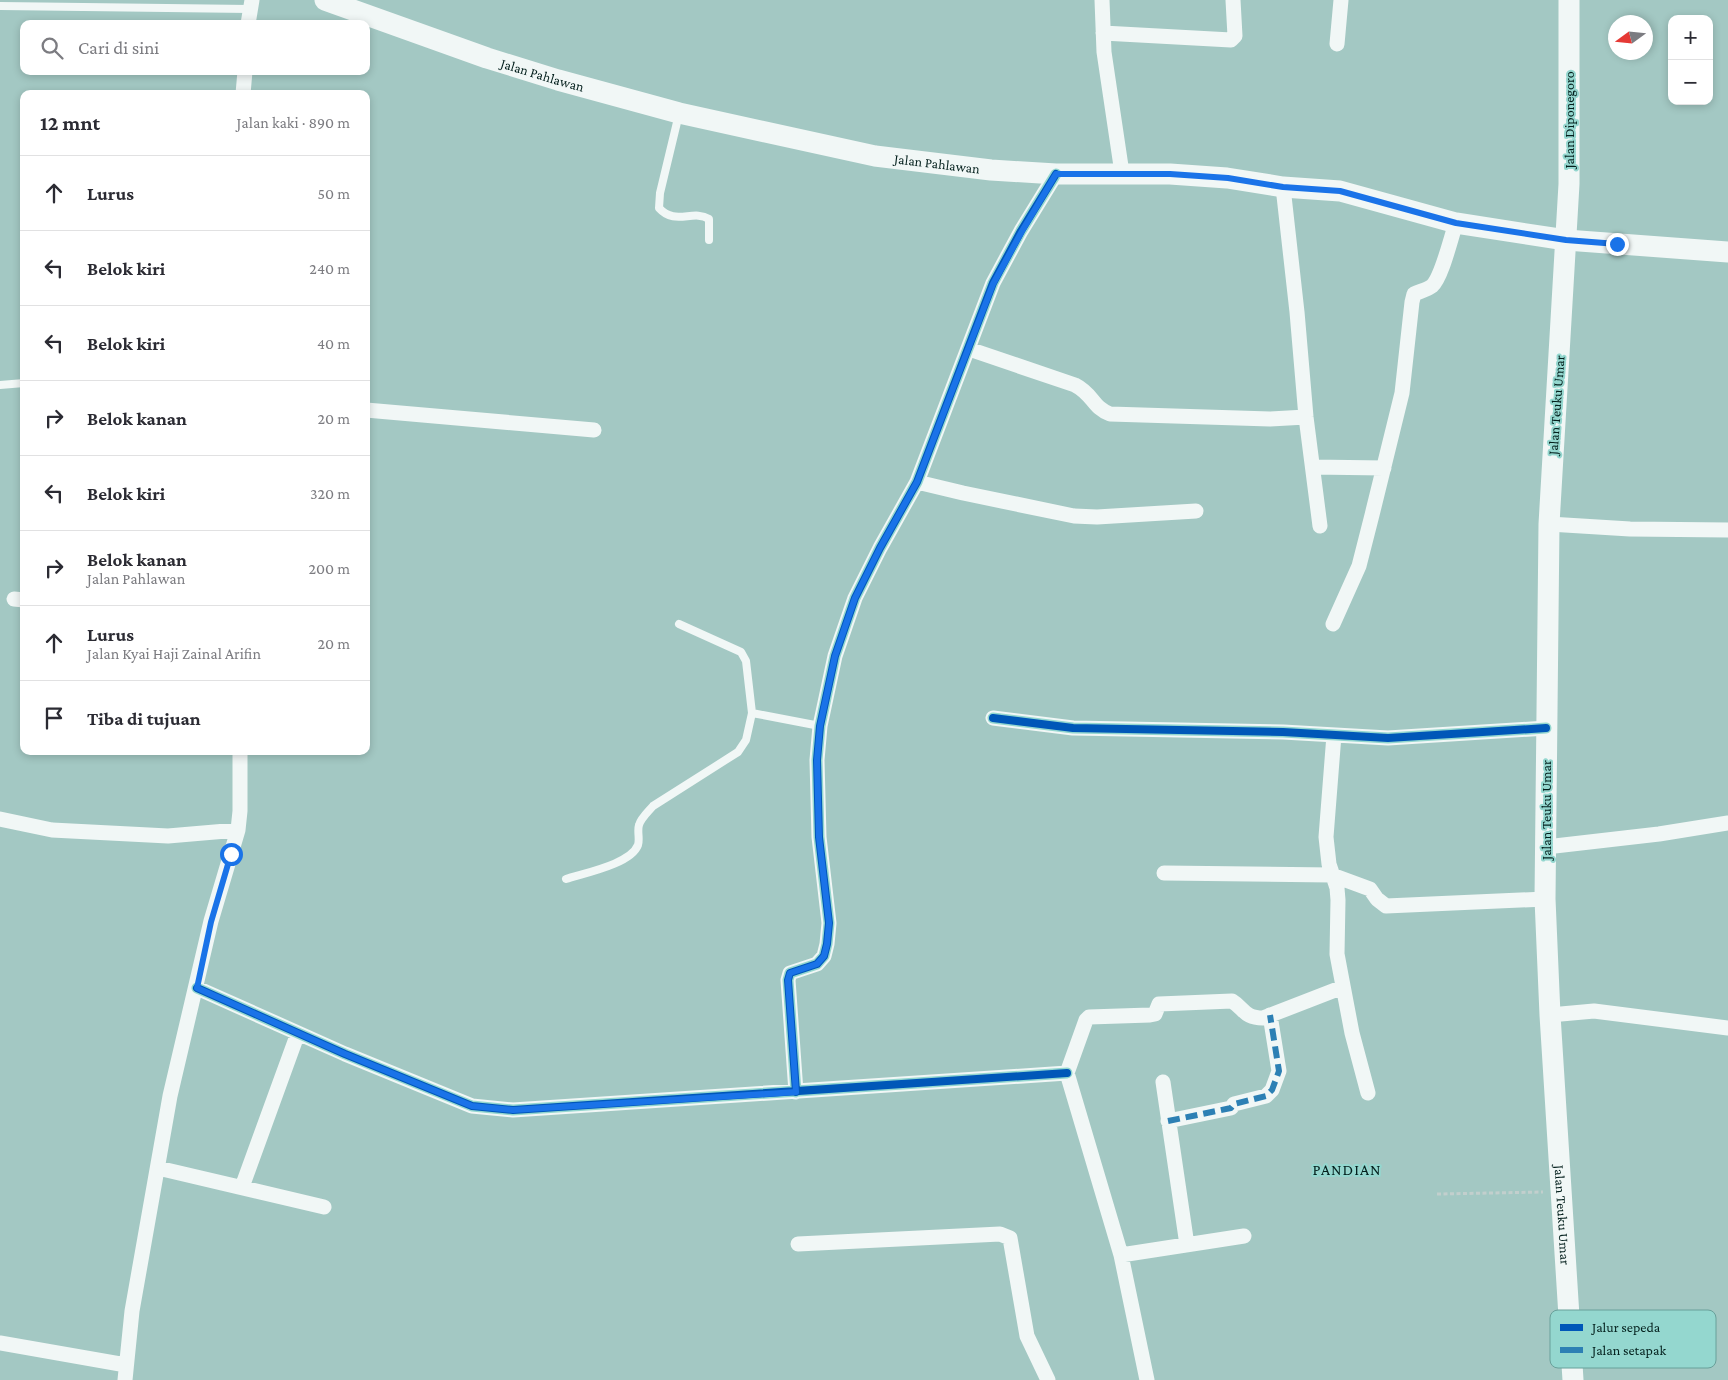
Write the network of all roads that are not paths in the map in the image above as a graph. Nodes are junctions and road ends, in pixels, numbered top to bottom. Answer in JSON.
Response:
{"nodes":[{"id":1,"x":325,"y":0,"type":"edge"},
{"id":2,"x":1102,"y":0,"type":"edge"},
{"id":3,"x":1233,"y":0,"type":"edge"},
{"id":4,"x":1341,"y":0,"type":"edge"},
{"id":5,"x":1569,"y":0,"type":"edge"},
{"id":6,"x":351,"y":4,"type":"edge"},
{"id":7,"x":0,"y":6,"type":"edge"},
{"id":8,"x":250,"y":11,"type":"edge"},
{"id":9,"x":1103,"y":33,"type":"junction"},
{"id":10,"x":1337,"y":44,"type":"dead end"},
{"id":11,"x":245,"y":75,"type":"edge"},
{"id":12,"x":243,"y":90,"type":"edge"},
{"id":13,"x":679,"y":113,"type":"junction"},
{"id":14,"x":1122,"y":173,"type":"junction"},
{"id":15,"x":1056,"y":174,"type":"junction"},
{"id":16,"x":1283,"y":187,"type":"junction"},
{"id":17,"x":1456,"y":223,"type":"junction"},
{"id":18,"x":709,"y":240,"type":"dead end"},
{"id":19,"x":1566,"y":240,"type":"junction"},
{"id":20,"x":1728,"y":252,"type":"edge"},
{"id":21,"x":969,"y":349,"type":"junction"},
{"id":22,"x":20,"y":383,"type":"edge"},
{"id":23,"x":0,"y":384,"type":"edge"},
{"id":24,"x":370,"y":410,"type":"edge"},
{"id":25,"x":1306,"y":417,"type":"junction"},
{"id":26,"x":594,"y":430,"type":"dead end"},
{"id":27,"x":1313,"y":467,"type":"junction"},
{"id":28,"x":1384,"y":468,"type":"junction"},
{"id":29,"x":917,"y":482,"type":"junction"},
{"id":30,"x":1196,"y":511,"type":"dead end"},
{"id":31,"x":1549,"y":524,"type":"junction"},
{"id":32,"x":1320,"y":526,"type":"dead end"},
{"id":33,"x":1728,"y":530,"type":"edge"},
{"id":34,"x":679,"y":624,"type":"dead end"},
{"id":35,"x":1333,"y":624,"type":"dead end"},
{"id":36,"x":752,"y":713,"type":"junction"},
{"id":37,"x":993,"y":718,"type":"dead end"},
{"id":38,"x":820,"y":726,"type":"junction"},
{"id":39,"x":1546,"y":728,"type":"junction"},
{"id":40,"x":1334,"y":735,"type":"junction"},
{"id":41,"x":240,"y":755,"type":"edge"},
{"id":42,"x":0,"y":819,"type":"edge"},
{"id":43,"x":1728,"y":823,"type":"edge"},
{"id":44,"x":238,"y":830,"type":"junction"},
{"id":45,"x":1546,"y":847,"type":"junction"},
{"id":46,"x":1164,"y":873,"type":"dead end"},
{"id":47,"x":1332,"y":875,"type":"junction"},
{"id":48,"x":566,"y":879,"type":"dead end"},
{"id":49,"x":1546,"y":899,"type":"junction"},
{"id":50,"x":1343,"y":987,"type":"junction"},
{"id":51,"x":197,"y":988,"type":"junction"},
{"id":52,"x":1270,"y":1015,"type":"junction"},
{"id":53,"x":1550,"y":1015,"type":"junction"},
{"id":54,"x":1728,"y":1028,"type":"edge"},
{"id":55,"x":298,"y":1033,"type":"junction"},
{"id":56,"x":1067,"y":1073,"type":"junction"},
{"id":57,"x":1162,"y":1082,"type":"dead end"},
{"id":58,"x":796,"y":1092,"type":"junction"},
{"id":59,"x":1368,"y":1093,"type":"dead end"},
{"id":60,"x":1168,"y":1121,"type":"junction"},
{"id":61,"x":158,"y":1168,"type":"junction"},
{"id":62,"x":242,"y":1187,"type":"junction"},
{"id":63,"x":324,"y":1207,"type":"dead end"},
{"id":64,"x":1244,"y":1236,"type":"dead end"},
{"id":65,"x":798,"y":1244,"type":"dead end"},
{"id":66,"x":1187,"y":1245,"type":"junction"},
{"id":67,"x":1121,"y":1255,"type":"junction"},
{"id":68,"x":1569,"y":1310,"type":"edge"},
{"id":69,"x":0,"y":1343,"type":"edge"},
{"id":70,"x":125,"y":1373,"type":"edge"},
{"id":71,"x":1048,"y":1380,"type":"edge"},
{"id":72,"x":1147,"y":1380,"type":"edge"}],
"edges":[{"from":1,"to":6,"type":"main road","name":"Jalan Pahlawan"},
{"from":2,"to":9,"type":"street"},
{"from":3,"to":9,"type":"street"},
{"from":4,"to":10,"type":"street"},
{"from":5,"to":19,"type":"main road","name":"Jalan Diponegoro"},
{"from":6,"to":13,"type":"main road","name":"Jalan Pahlawan"},
{"from":7,"to":8,"type":"lane"},
{"from":9,"to":14,"type":"street"},
{"from":11,"to":12,"type":"street"},
{"from":13,"to":15,"type":"main road","name":"Jalan Pahlawan"},
{"from":13,"to":18,"type":"lane"},
{"from":14,"to":15,"type":"main road","name":"Jalan Pahlawan"},
{"from":14,"to":16,"type":"main road","name":"Jalan Pahlawan"},
{"from":15,"to":21,"type":"street"},
{"from":16,"to":17,"type":"main road","name":"Jalan Pahlawan"},
{"from":16,"to":25,"type":"street"},
{"from":17,"to":19,"type":"main road","name":"Jalan Pahlawan"},
{"from":17,"to":28,"type":"street"},
{"from":19,"to":20,"type":"main road","name":"Jalan Pahlawan"},
{"from":19,"to":31,"type":"main road","name":"Jalan Teuku Umar"},
{"from":21,"to":25,"type":"street"},
{"from":21,"to":29,"type":"street"},
{"from":22,"to":23,"type":"lane"},
{"from":24,"to":26,"type":"street"},
{"from":25,"to":27,"type":"street"},
{"from":27,"to":28,"type":"street"},
{"from":27,"to":32,"type":"street"},
{"from":28,"to":35,"type":"street"},
{"from":29,"to":30,"type":"street"},
{"from":29,"to":38,"type":"street"},
{"from":31,"to":33,"type":"street"},
{"from":31,"to":39,"type":"main road","name":"Jalan Teuku Umar"},
{"from":34,"to":36,"type":"lane"},
{"from":36,"to":38,"type":"lane"},
{"from":36,"to":48,"type":"lane"},
{"from":37,"to":40,"type":"street"},
{"from":38,"to":58,"type":"street"},
{"from":39,"to":40,"type":"street"},
{"from":39,"to":45,"type":"main road","name":"Jalan Teuku Umar"},
{"from":40,"to":47,"type":"street"},
{"from":41,"to":44,"type":"street"},
{"from":42,"to":44,"type":"street"},
{"from":43,"to":45,"type":"street"},
{"from":44,"to":51,"type":"street"},
{"from":45,"to":49,"type":"main road","name":"Jalan Teuku Umar"},
{"from":46,"to":47,"type":"street"},
{"from":47,"to":49,"type":"street"},
{"from":47,"to":50,"type":"street"},
{"from":49,"to":53,"type":"main road","name":"Jalan Teuku Umar"},
{"from":50,"to":52,"type":"street"},
{"from":50,"to":59,"type":"street"},
{"from":51,"to":55,"type":"street"},
{"from":51,"to":61,"type":"street"},
{"from":52,"to":56,"type":"street"},
{"from":52,"to":60,"type":"street"},
{"from":53,"to":54,"type":"street"},
{"from":53,"to":68,"type":"main road","name":"Jalan Teuku Umar"},
{"from":55,"to":58,"type":"street"},
{"from":55,"to":62,"type":"street"},
{"from":56,"to":58,"type":"street"},
{"from":56,"to":67,"type":"street"},
{"from":57,"to":60,"type":"street"},
{"from":60,"to":66,"type":"street"},
{"from":61,"to":62,"type":"street"},
{"from":61,"to":70,"type":"street"},
{"from":62,"to":63,"type":"street"},
{"from":64,"to":66,"type":"street"},
{"from":65,"to":71,"type":"street"},
{"from":66,"to":67,"type":"street"},
{"from":67,"to":72,"type":"street"},
{"from":69,"to":70,"type":"street"}]}
